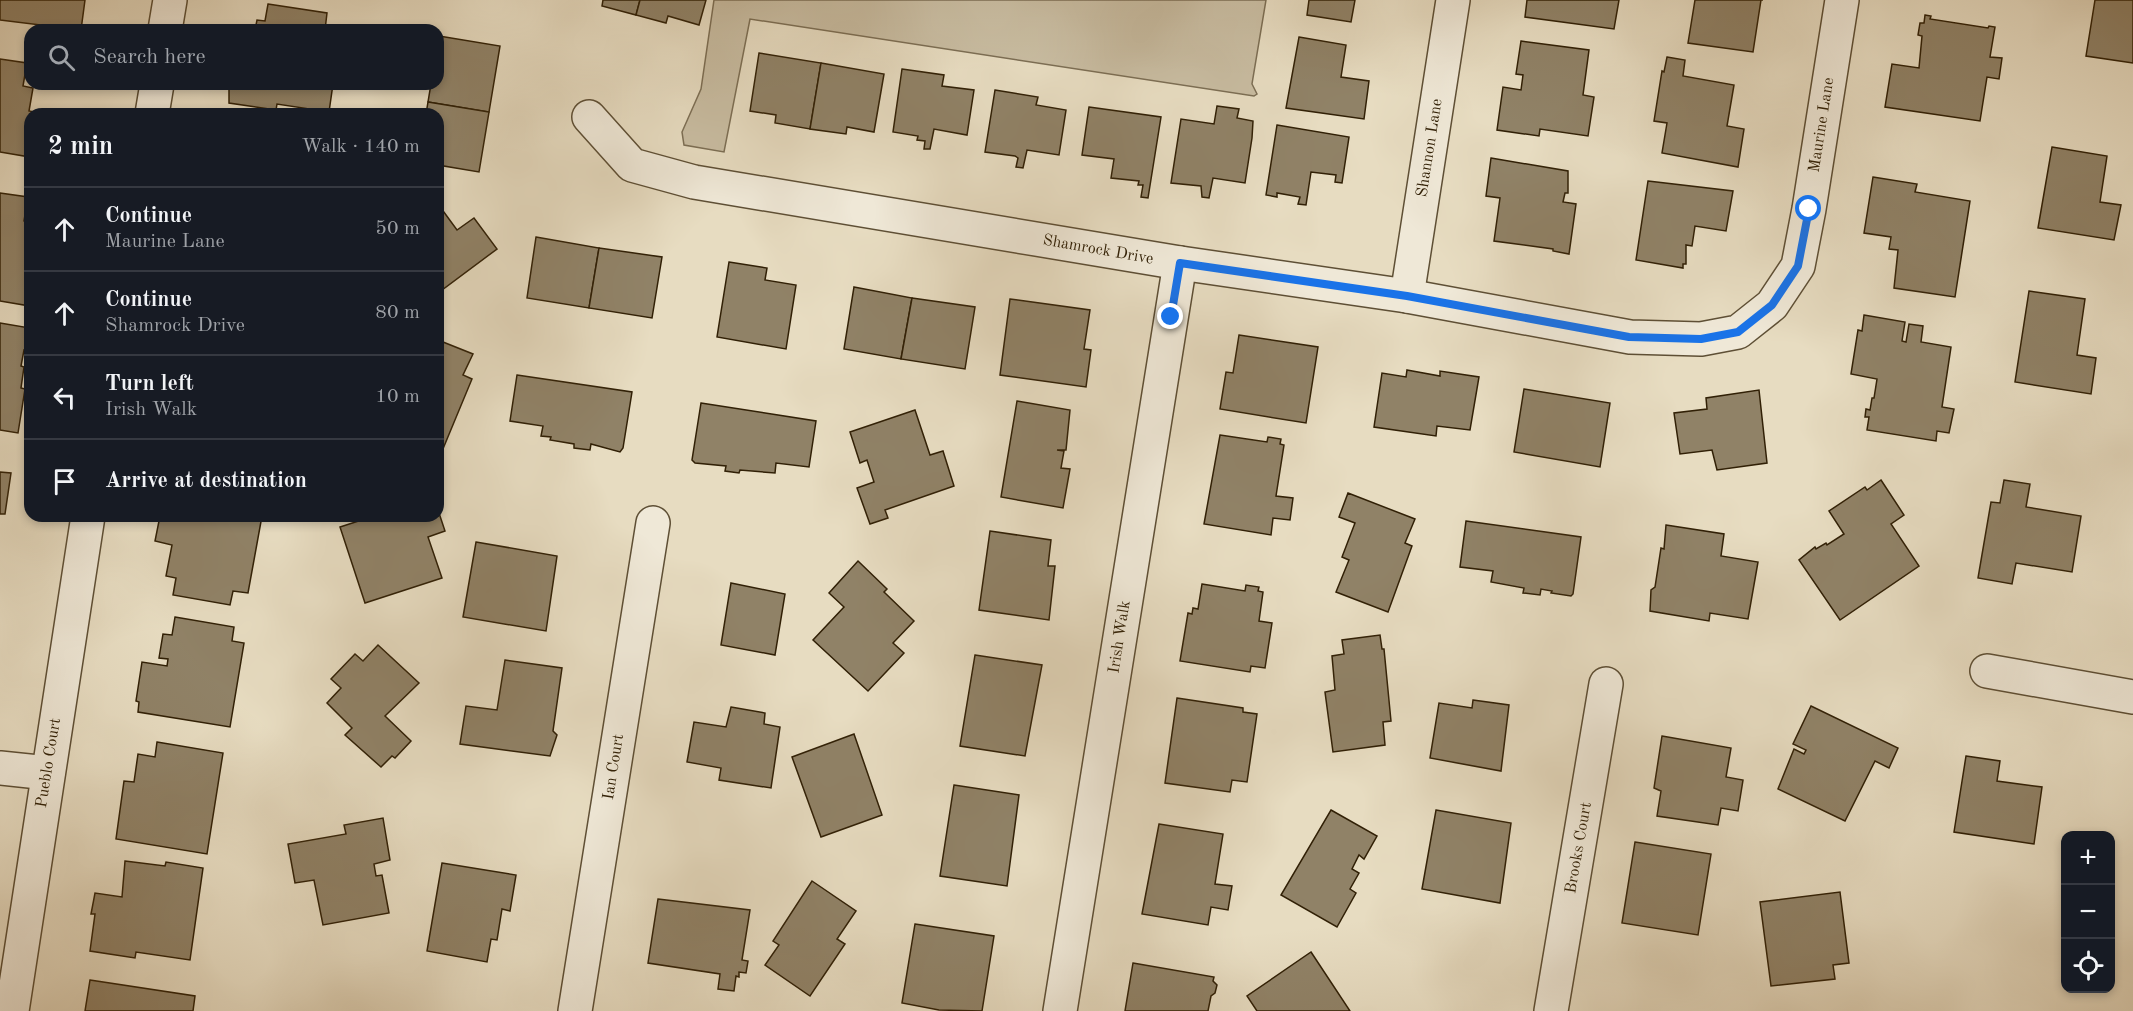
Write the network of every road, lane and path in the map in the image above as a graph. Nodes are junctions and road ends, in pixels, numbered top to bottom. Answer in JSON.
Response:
{"nodes":[{"id":1,"x":170,"y":0,"type":"edge"},
{"id":2,"x":1453,"y":0,"type":"edge"},
{"id":3,"x":1842,"y":0,"type":"edge"},
{"id":4,"x":166,"y":24,"type":"edge"},
{"id":5,"x":156,"y":90,"type":"edge"},
{"id":6,"x":153,"y":108,"type":"edge"},
{"id":7,"x":589,"y":117,"type":"dead end"},
{"id":8,"x":1180,"y":263,"type":"junction"},
{"id":9,"x":1407,"y":296,"type":"junction"},
{"id":10,"x":1629,"y":337,"type":"joint"},
{"id":11,"x":87,"y":522,"type":"edge"},
{"id":12,"x":653,"y":523,"type":"dead end"},
{"id":13,"x":1987,"y":672,"type":"dead end"},
{"id":14,"x":1606,"y":684,"type":"dead end"},
{"id":15,"x":2133,"y":697,"type":"edge"},
{"id":16,"x":0,"y":768,"type":"edge"},
{"id":17,"x":48,"y":773,"type":"junction"},
{"id":18,"x":12,"y":1011,"type":"edge"},
{"id":19,"x":575,"y":1011,"type":"edge"},
{"id":20,"x":1060,"y":1011,"type":"edge"},
{"id":21,"x":1551,"y":1011,"type":"edge"}],
"edges":[{"from":1,"to":4,"type":"street"},
{"from":2,"to":9,"type":"street","name":"Shannon Lane"},
{"from":3,"to":10,"type":"street","name":"Maurine Lane"},
{"from":5,"to":6,"type":"street"},
{"from":7,"to":8,"type":"street","name":"Shamrock Drive"},
{"from":8,"to":9,"type":"street","name":"Shamrock Drive"},
{"from":8,"to":20,"type":"street","name":"Irish Walk"},
{"from":9,"to":10,"type":"street","name":"Shamrock Drive"},
{"from":11,"to":17,"type":"street","name":"Pueblo Court"},
{"from":12,"to":19,"type":"street","name":"Ian Court"},
{"from":13,"to":15,"type":"street"},
{"from":14,"to":21,"type":"street","name":"Brooks Court"},
{"from":16,"to":17,"type":"street"},
{"from":17,"to":18,"type":"street","name":"Pueblo Court"}]}
